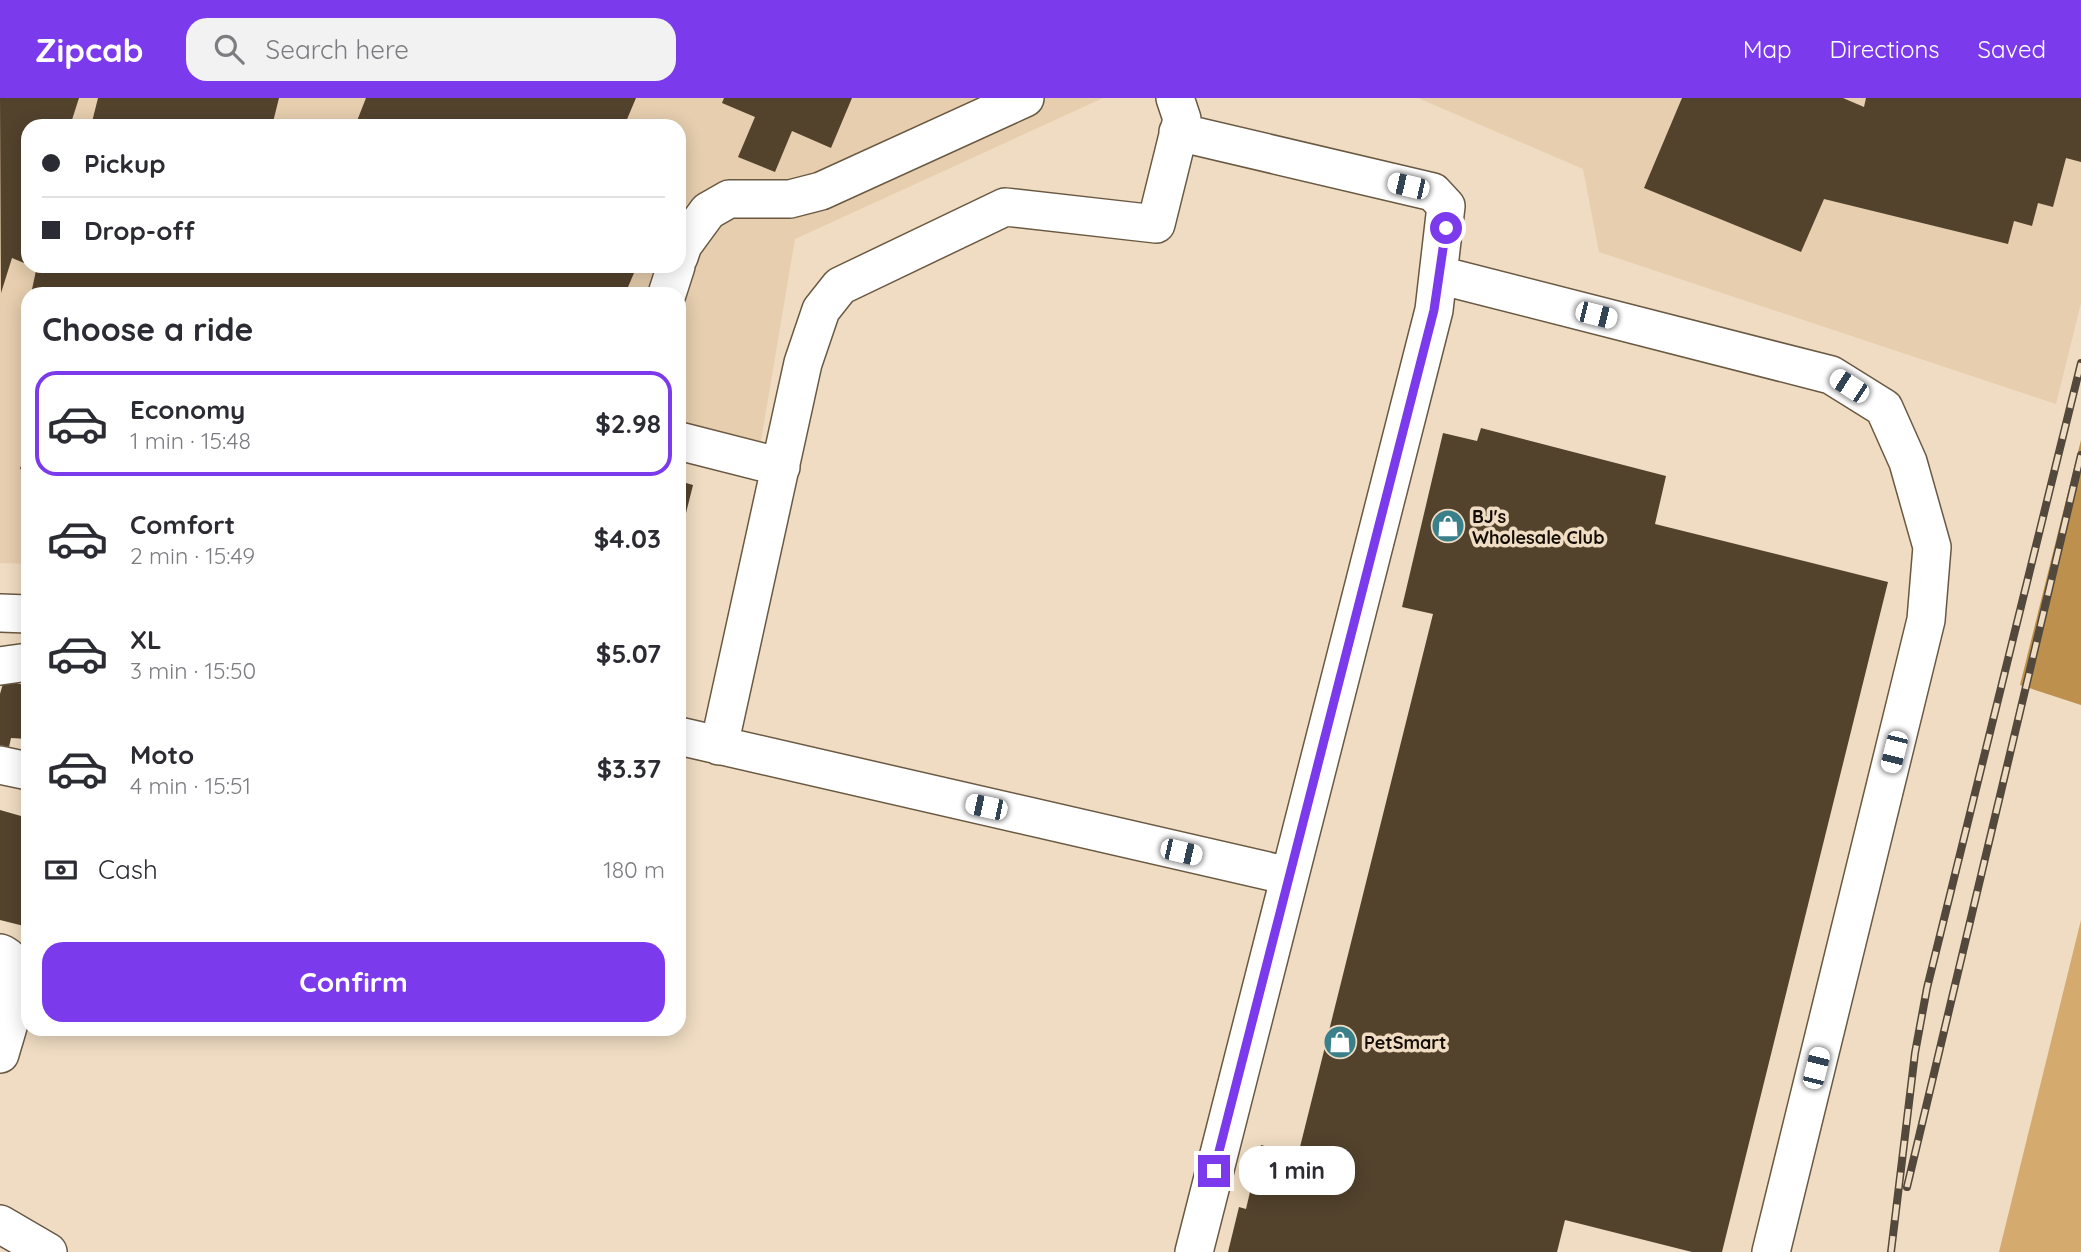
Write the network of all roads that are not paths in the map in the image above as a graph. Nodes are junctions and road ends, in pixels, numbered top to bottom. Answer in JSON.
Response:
{"nodes":[{"id":1,"x":1025,"y":98,"type":"edge"},
{"id":2,"x":1177,"y":115,"type":"edge"},
{"id":3,"x":686,"y":241,"type":"edge"},
{"id":4,"x":1439,"y":275,"type":"junction"},
{"id":5,"x":686,"y":443,"type":"edge"},
{"id":6,"x":780,"y":467,"type":"junction"},
{"id":7,"x":0,"y":613,"type":"edge"},
{"id":8,"x":21,"y":614,"type":"edge"},
{"id":9,"x":21,"y":663,"type":"edge"},
{"id":10,"x":0,"y":666,"type":"edge"},
{"id":11,"x":686,"y":739,"type":"edge"},
{"id":12,"x":719,"y":746,"type":"junction"},
{"id":13,"x":0,"y":765,"type":"edge"},
{"id":14,"x":21,"y":770,"type":"edge"},
{"id":15,"x":1289,"y":876,"type":"junction"},
{"id":16,"x":0,"y":953,"type":"edge"},
{"id":17,"x":0,"y":1054,"type":"edge"},
{"id":18,"x":6,"y":1236,"type":"edge"},
{"id":19,"x":48,"y":1252,"type":"edge"},
{"id":20,"x":1194,"y":1252,"type":"edge"},
{"id":21,"x":1771,"y":1252,"type":"edge"}],
"edges":[{"from":1,"to":3,"type":"street"},
{"from":2,"to":4,"type":"street"},
{"from":2,"to":6,"type":"street"},
{"from":4,"to":15,"type":"street"},
{"from":4,"to":21,"type":"street"},
{"from":5,"to":6,"type":"street"},
{"from":6,"to":12,"type":"street"},
{"from":7,"to":8,"type":"street"},
{"from":9,"to":10,"type":"street"},
{"from":11,"to":12,"type":"street"},
{"from":12,"to":15,"type":"street"},
{"from":13,"to":14,"type":"street"},
{"from":15,"to":20,"type":"street"},
{"from":16,"to":17,"type":"street"},
{"from":18,"to":19,"type":"street"}]}
